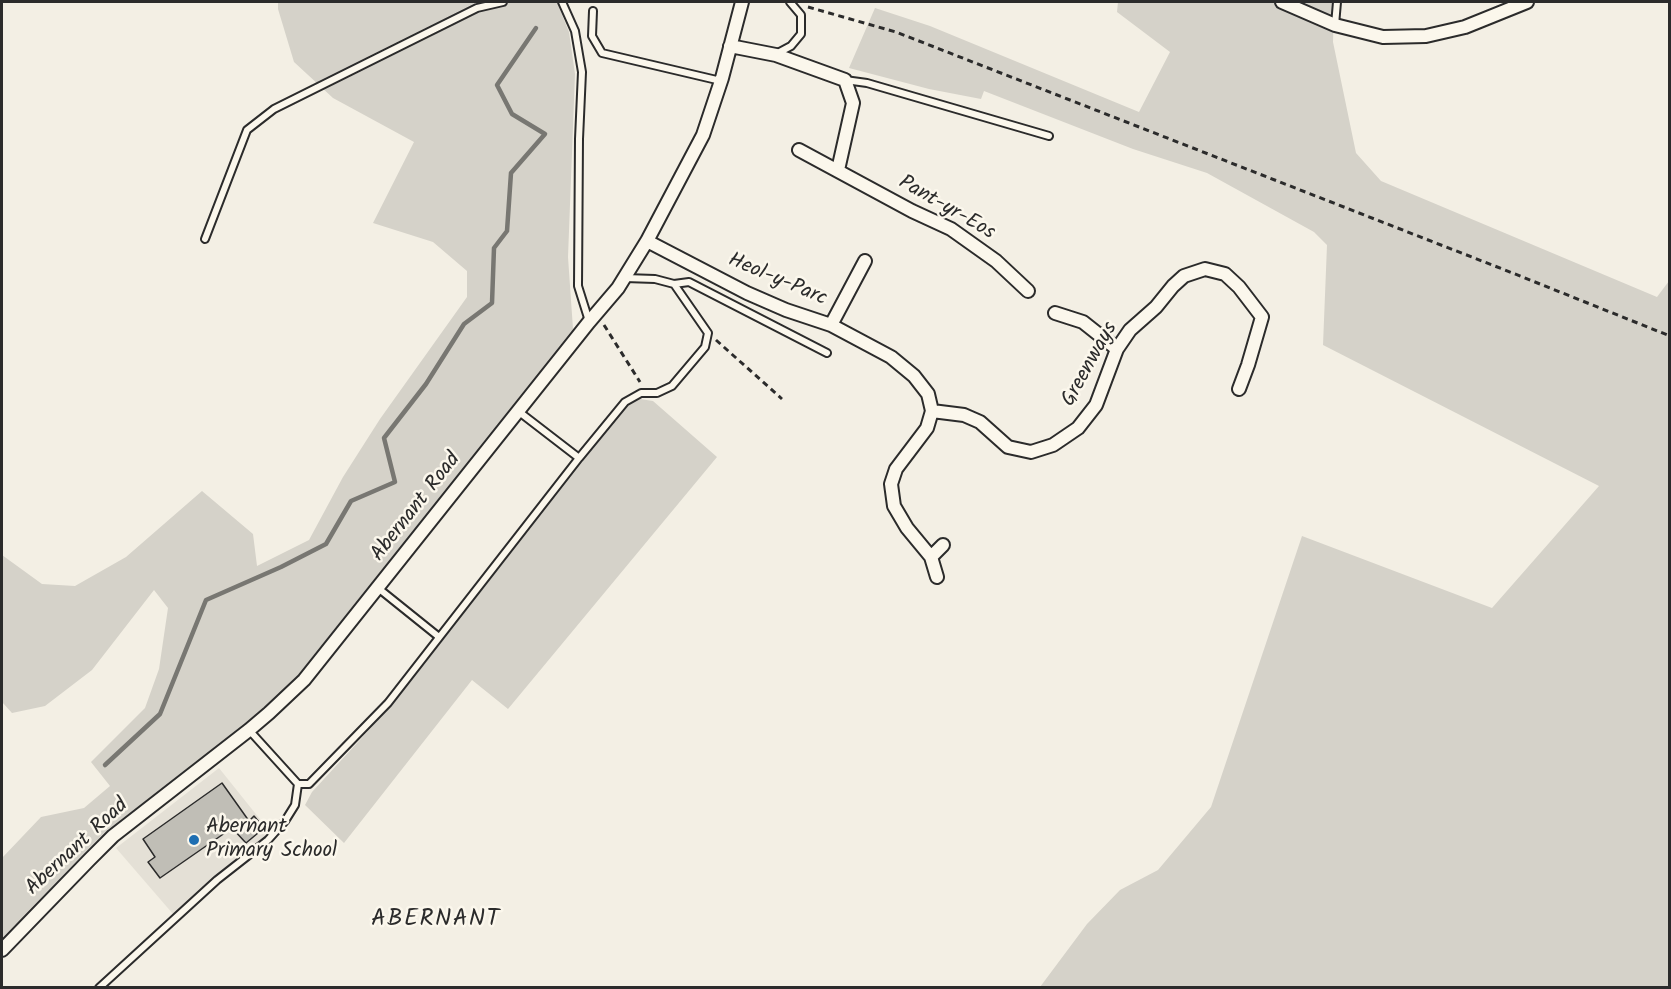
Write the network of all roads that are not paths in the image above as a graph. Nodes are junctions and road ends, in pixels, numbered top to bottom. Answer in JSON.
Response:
{"nodes":[{"id":1,"x":503,"y":2,"type":"edge"},
{"id":2,"x":562,"y":2,"type":"edge"},
{"id":3,"x":742,"y":2,"type":"edge"},
{"id":4,"x":791,"y":2,"type":"edge"},
{"id":5,"x":1282,"y":2,"type":"edge"},
{"id":6,"x":1337,"y":2,"type":"edge"},
{"id":7,"x":1527,"y":2,"type":"edge"},
{"id":8,"x":593,"y":11,"type":"dead end"},
{"id":9,"x":1335,"y":26,"type":"junction"},
{"id":10,"x":730,"y":46,"type":"junction"},
{"id":11,"x":776,"y":55,"type":"junction"},
{"id":12,"x":844,"y":80,"type":"junction"},
{"id":13,"x":721,"y":82,"type":"junction"},
{"id":14,"x":1049,"y":136,"type":"dead end"},
{"id":15,"x":799,"y":150,"type":"dead end"},
{"id":16,"x":838,"y":170,"type":"junction"},
{"id":17,"x":205,"y":239,"type":"dead end"},
{"id":18,"x":647,"y":241,"type":"junction"},
{"id":19,"x":865,"y":261,"type":"dead end"},
{"id":20,"x":624,"y":278,"type":"junction"},
{"id":21,"x":674,"y":284,"type":"junction"},
{"id":22,"x":1028,"y":291,"type":"dead end"},
{"id":23,"x":1054,"y":313,"type":"dead end"},
{"id":24,"x":589,"y":322,"type":"junction"},
{"id":25,"x":831,"y":325,"type":"junction"},
{"id":26,"x":1118,"y":349,"type":"junction"},
{"id":27,"x":827,"y":353,"type":"dead end"},
{"id":28,"x":1239,"y":389,"type":"dead end"},
{"id":29,"x":518,"y":411,"type":"junction"},
{"id":30,"x":932,"y":411,"type":"junction"},
{"id":31,"x":579,"y":458,"type":"junction"},
{"id":32,"x":943,"y":544,"type":"dead end"},
{"id":33,"x":931,"y":557,"type":"junction"},
{"id":34,"x":937,"y":577,"type":"dead end"},
{"id":35,"x":378,"y":588,"type":"junction"},
{"id":36,"x":439,"y":637,"type":"junction"},
{"id":37,"x":249,"y":730,"type":"junction"},
{"id":38,"x":298,"y":784,"type":"junction"},
{"id":39,"x":2,"y":950,"type":"edge"},
{"id":40,"x":99,"y":987,"type":"edge"}],
"edges":[{"from":1,"to":17,"type":"lane"},
{"from":2,"to":24,"type":"lane"},
{"from":3,"to":10,"type":"street","name":"Abernant Road"},
{"from":4,"to":11,"type":"lane"},
{"from":5,"to":9,"type":"street"},
{"from":6,"to":9,"type":"lane"},
{"from":7,"to":9,"type":"street"},
{"from":8,"to":13,"type":"lane"},
{"from":10,"to":11,"type":"street"},
{"from":10,"to":13,"type":"street","name":"Abernant Road"},
{"from":11,"to":12,"type":"street"},
{"from":12,"to":14,"type":"lane"},
{"from":12,"to":16,"type":"street"},
{"from":13,"to":18,"type":"street","name":"Abernant Road"},
{"from":15,"to":16,"type":"street","name":"Pant-yr-Eos"},
{"from":16,"to":22,"type":"street","name":"Pant-yr-Eos"},
{"from":18,"to":20,"type":"street","name":"Abernant Road"},
{"from":18,"to":25,"type":"street","name":"Heol-y-Parc"},
{"from":19,"to":25,"type":"street"},
{"from":20,"to":21,"type":"lane"},
{"from":20,"to":24,"type":"street","name":"Abernant Road"},
{"from":21,"to":27,"type":"lane"},
{"from":21,"to":31,"type":"lane"},
{"from":23,"to":26,"type":"street"},
{"from":24,"to":29,"type":"street","name":"Abernant Road"},
{"from":25,"to":30,"type":"street","name":"Heol-y-Parc"},
{"from":26,"to":28,"type":"street","name":"Greenways"},
{"from":26,"to":30,"type":"street","name":"Greenways"},
{"from":29,"to":31,"type":"lane"},
{"from":29,"to":35,"type":"street","name":"Abernant Road"},
{"from":30,"to":33,"type":"street"},
{"from":31,"to":36,"type":"lane"},
{"from":32,"to":33,"type":"street"},
{"from":33,"to":34,"type":"street"},
{"from":35,"to":36,"type":"lane"},
{"from":35,"to":37,"type":"street","name":"Abernant Road"},
{"from":36,"to":38,"type":"lane"},
{"from":37,"to":38,"type":"lane"},
{"from":37,"to":39,"type":"street","name":"Abernant Road"},
{"from":38,"to":40,"type":"lane"}]}
